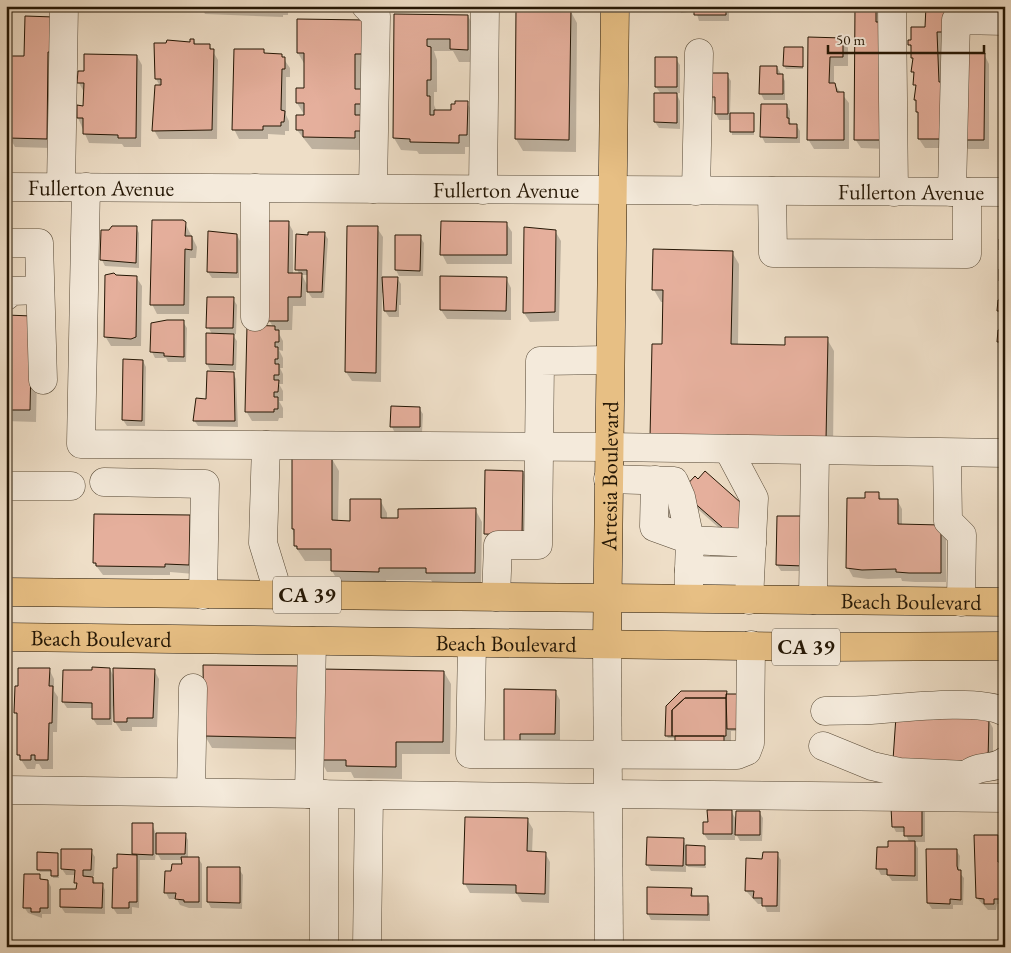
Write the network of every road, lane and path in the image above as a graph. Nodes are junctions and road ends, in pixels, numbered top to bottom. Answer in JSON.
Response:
{"nodes":[{"id":1,"x":64,"y":6,"type":"edge"},
{"id":2,"x":366,"y":6,"type":"edge"},
{"id":3,"x":485,"y":6,"type":"edge"},
{"id":4,"x":615,"y":6,"type":"edge"},
{"id":5,"x":892,"y":6,"type":"edge"},
{"id":6,"x":1005,"y":21,"type":"edge"},
{"id":7,"x":700,"y":53,"type":"dead end"},
{"id":8,"x":6,"y":187,"type":"edge"},
{"id":9,"x":73,"y":187,"type":"junction"},
{"id":10,"x":255,"y":188,"type":"junction"},
{"id":11,"x":373,"y":189,"type":"junction"},
{"id":12,"x":483,"y":190,"type":"junction"},
{"id":13,"x":613,"y":190,"type":"junction"},
{"id":14,"x":696,"y":191,"type":"junction"},
{"id":15,"x":772,"y":191,"type":"junction"},
{"id":16,"x":894,"y":192,"type":"junction"},
{"id":17,"x":960,"y":192,"type":"junction"},
{"id":18,"x":1005,"y":192,"type":"edge"},
{"id":19,"x":6,"y":243,"type":"edge"},
{"id":20,"x":40,"y":290,"type":"junction"},
{"id":21,"x":6,"y":296,"type":"edge"},
{"id":22,"x":255,"y":317,"type":"dead end"},
{"id":23,"x":610,"y":360,"type":"junction"},
{"id":24,"x":43,"y":380,"type":"dead end"},
{"id":25,"x":266,"y":445,"type":"junction"},
{"id":26,"x":539,"y":446,"type":"junction"},
{"id":27,"x":609,"y":447,"type":"junction"},
{"id":28,"x":728,"y":449,"type":"junction"},
{"id":29,"x":815,"y":451,"type":"junction"},
{"id":30,"x":947,"y":452,"type":"junction"},
{"id":31,"x":1005,"y":453,"type":"edge"},
{"id":32,"x":608,"y":479,"type":"junction"},
{"id":33,"x":104,"y":482,"type":"dead end"},
{"id":34,"x":6,"y":486,"type":"edge"},
{"id":35,"x":71,"y":486,"type":"dead end"},
{"id":36,"x":690,"y":540,"type":"junction"},
{"id":37,"x":752,"y":543,"type":"junction"},
{"id":38,"x":689,"y":570,"type":"junction"},
{"id":39,"x":750,"y":571,"type":"junction"},
{"id":40,"x":6,"y":592,"type":"edge"},
{"id":41,"x":203,"y":595,"type":"junction"},
{"id":42,"x":279,"y":595,"type":"junction"},
{"id":43,"x":496,"y":597,"type":"junction"},
{"id":44,"x":607,"y":597,"type":"junction"},
{"id":45,"x":689,"y":599,"type":"junction"},
{"id":46,"x":749,"y":600,"type":"junction"},
{"id":47,"x":813,"y":600,"type":"junction"},
{"id":48,"x":961,"y":602,"type":"junction"},
{"id":49,"x":1005,"y":602,"type":"edge"},
{"id":50,"x":6,"y":637,"type":"edge"},
{"id":51,"x":312,"y":641,"type":"junction"},
{"id":52,"x":472,"y":643,"type":"junction"},
{"id":53,"x":607,"y":644,"type":"junction"},
{"id":54,"x":750,"y":645,"type":"junction"},
{"id":55,"x":1005,"y":646,"type":"edge"},
{"id":56,"x":193,"y":688,"type":"dead end"},
{"id":57,"x":825,"y":710,"type":"dead end"},
{"id":58,"x":1005,"y":712,"type":"edge"},
{"id":59,"x":823,"y":746,"type":"dead end"},
{"id":60,"x":470,"y":754,"type":"junction"},
{"id":61,"x":606,"y":755,"type":"junction"},
{"id":62,"x":1005,"y":760,"type":"edge"},
{"id":63,"x":967,"y":775,"type":"junction"},
{"id":64,"x":1005,"y":778,"type":"edge"},
{"id":65,"x":6,"y":790,"type":"edge"},
{"id":66,"x":191,"y":792,"type":"junction"},
{"id":67,"x":317,"y":794,"type":"junction"},
{"id":68,"x":369,"y":795,"type":"junction"},
{"id":69,"x":469,"y":796,"type":"junction"},
{"id":70,"x":607,"y":796,"type":"junction"},
{"id":71,"x":1005,"y":798,"type":"edge"},
{"id":72,"x":324,"y":947,"type":"edge"},
{"id":73,"x":367,"y":947,"type":"edge"},
{"id":74,"x":609,"y":947,"type":"edge"}],
"edges":[{"from":1,"to":9,"type":"street"},
{"from":2,"to":11,"type":"street"},
{"from":3,"to":12,"type":"street"},
{"from":4,"to":13,"type":"main road","name":"Artesia Boulevard"},
{"from":5,"to":16,"type":"street"},
{"from":6,"to":17,"type":"street"},
{"from":7,"to":14,"type":"street"},
{"from":8,"to":9,"type":"street","name":"Fullerton Avenue"},
{"from":9,"to":10,"type":"street","name":"Fullerton Avenue"},
{"from":9,"to":25,"type":"street"},
{"from":10,"to":11,"type":"street","name":"Fullerton Avenue"},
{"from":10,"to":22,"type":"street"},
{"from":11,"to":12,"type":"street","name":"Fullerton Avenue"},
{"from":12,"to":13,"type":"street","name":"Fullerton Avenue"},
{"from":13,"to":14,"type":"street","name":"Fullerton Avenue"},
{"from":13,"to":23,"type":"main road","name":"Artesia Boulevard"},
{"from":14,"to":15,"type":"street","name":"Fullerton Avenue"},
{"from":15,"to":16,"type":"street","name":"Fullerton Avenue"},
{"from":15,"to":17,"type":"street"},
{"from":16,"to":17,"type":"street","name":"Fullerton Avenue"},
{"from":17,"to":18,"type":"street","name":"Fullerton Avenue"},
{"from":19,"to":20,"type":"street"},
{"from":20,"to":21,"type":"street"},
{"from":20,"to":24,"type":"street"},
{"from":23,"to":26,"type":"street"},
{"from":23,"to":27,"type":"main road","name":"Artesia Boulevard"},
{"from":25,"to":26,"type":"street"},
{"from":25,"to":42,"type":"street"},
{"from":26,"to":27,"type":"street"},
{"from":26,"to":43,"type":"street"},
{"from":27,"to":28,"type":"street"},
{"from":27,"to":32,"type":"main road","name":"Artesia Boulevard"},
{"from":28,"to":29,"type":"street"},
{"from":28,"to":37,"type":"street"},
{"from":29,"to":30,"type":"street"},
{"from":29,"to":47,"type":"street"},
{"from":30,"to":31,"type":"street"},
{"from":30,"to":48,"type":"street"},
{"from":32,"to":36,"type":"street"},
{"from":32,"to":44,"type":"main road","name":"Artesia Boulevard"},
{"from":33,"to":41,"type":"street"},
{"from":34,"to":35,"type":"street"},
{"from":36,"to":37,"type":"street"},
{"from":36,"to":38,"type":"street"},
{"from":37,"to":39,"type":"street"},
{"from":38,"to":39,"type":"street"},
{"from":38,"to":45,"type":"street"},
{"from":39,"to":46,"type":"street"},
{"from":40,"to":41,"type":"main road","name":"Beach Boulevard","number":"CA 39"},
{"from":41,"to":42,"type":"main road","name":"Beach Boulevard","number":"CA 39"},
{"from":42,"to":43,"type":"main road","name":"Beach Boulevard","number":"CA 39"},
{"from":43,"to":44,"type":"main road","name":"Beach Boulevard","number":"CA 39"},
{"from":44,"to":45,"type":"main road","name":"Beach Boulevard","number":"CA 39"},
{"from":44,"to":53,"type":"main road","name":"Artesia Boulevard"},
{"from":45,"to":46,"type":"main road","name":"Beach Boulevard","number":"CA 39"},
{"from":46,"to":47,"type":"main road","name":"Beach Boulevard","number":"CA 39"},
{"from":47,"to":48,"type":"main road","name":"Beach Boulevard","number":"CA 39"},
{"from":48,"to":49,"type":"main road","name":"Beach Boulevard","number":"CA 39"},
{"from":50,"to":51,"type":"main road","name":"Beach Boulevard","number":"CA 39"},
{"from":51,"to":52,"type":"main road","name":"Beach Boulevard","number":"CA 39"},
{"from":51,"to":67,"type":"street"},
{"from":52,"to":53,"type":"main road","name":"Beach Boulevard","number":"CA 39"},
{"from":52,"to":60,"type":"street"},
{"from":53,"to":54,"type":"main road","name":"Beach Boulevard","number":"CA 39"},
{"from":53,"to":61,"type":"street","name":"Artesia Boulevard"},
{"from":54,"to":55,"type":"main road","name":"Beach Boulevard","number":"CA 39"},
{"from":54,"to":61,"type":"street"},
{"from":56,"to":66,"type":"street"},
{"from":57,"to":58,"type":"street"},
{"from":59,"to":63,"type":"street"},
{"from":60,"to":61,"type":"street"},
{"from":60,"to":69,"type":"street"},
{"from":61,"to":70,"type":"street","name":"Artesia Boulevard"},
{"from":62,"to":63,"type":"street"},
{"from":63,"to":64,"type":"street"},
{"from":65,"to":66,"type":"street"},
{"from":66,"to":67,"type":"street"},
{"from":67,"to":68,"type":"street"},
{"from":67,"to":72,"type":"street"},
{"from":68,"to":69,"type":"street"},
{"from":68,"to":73,"type":"street"},
{"from":69,"to":70,"type":"street"},
{"from":70,"to":71,"type":"street"},
{"from":70,"to":74,"type":"street","name":"Artesia Boulevard"}]}
